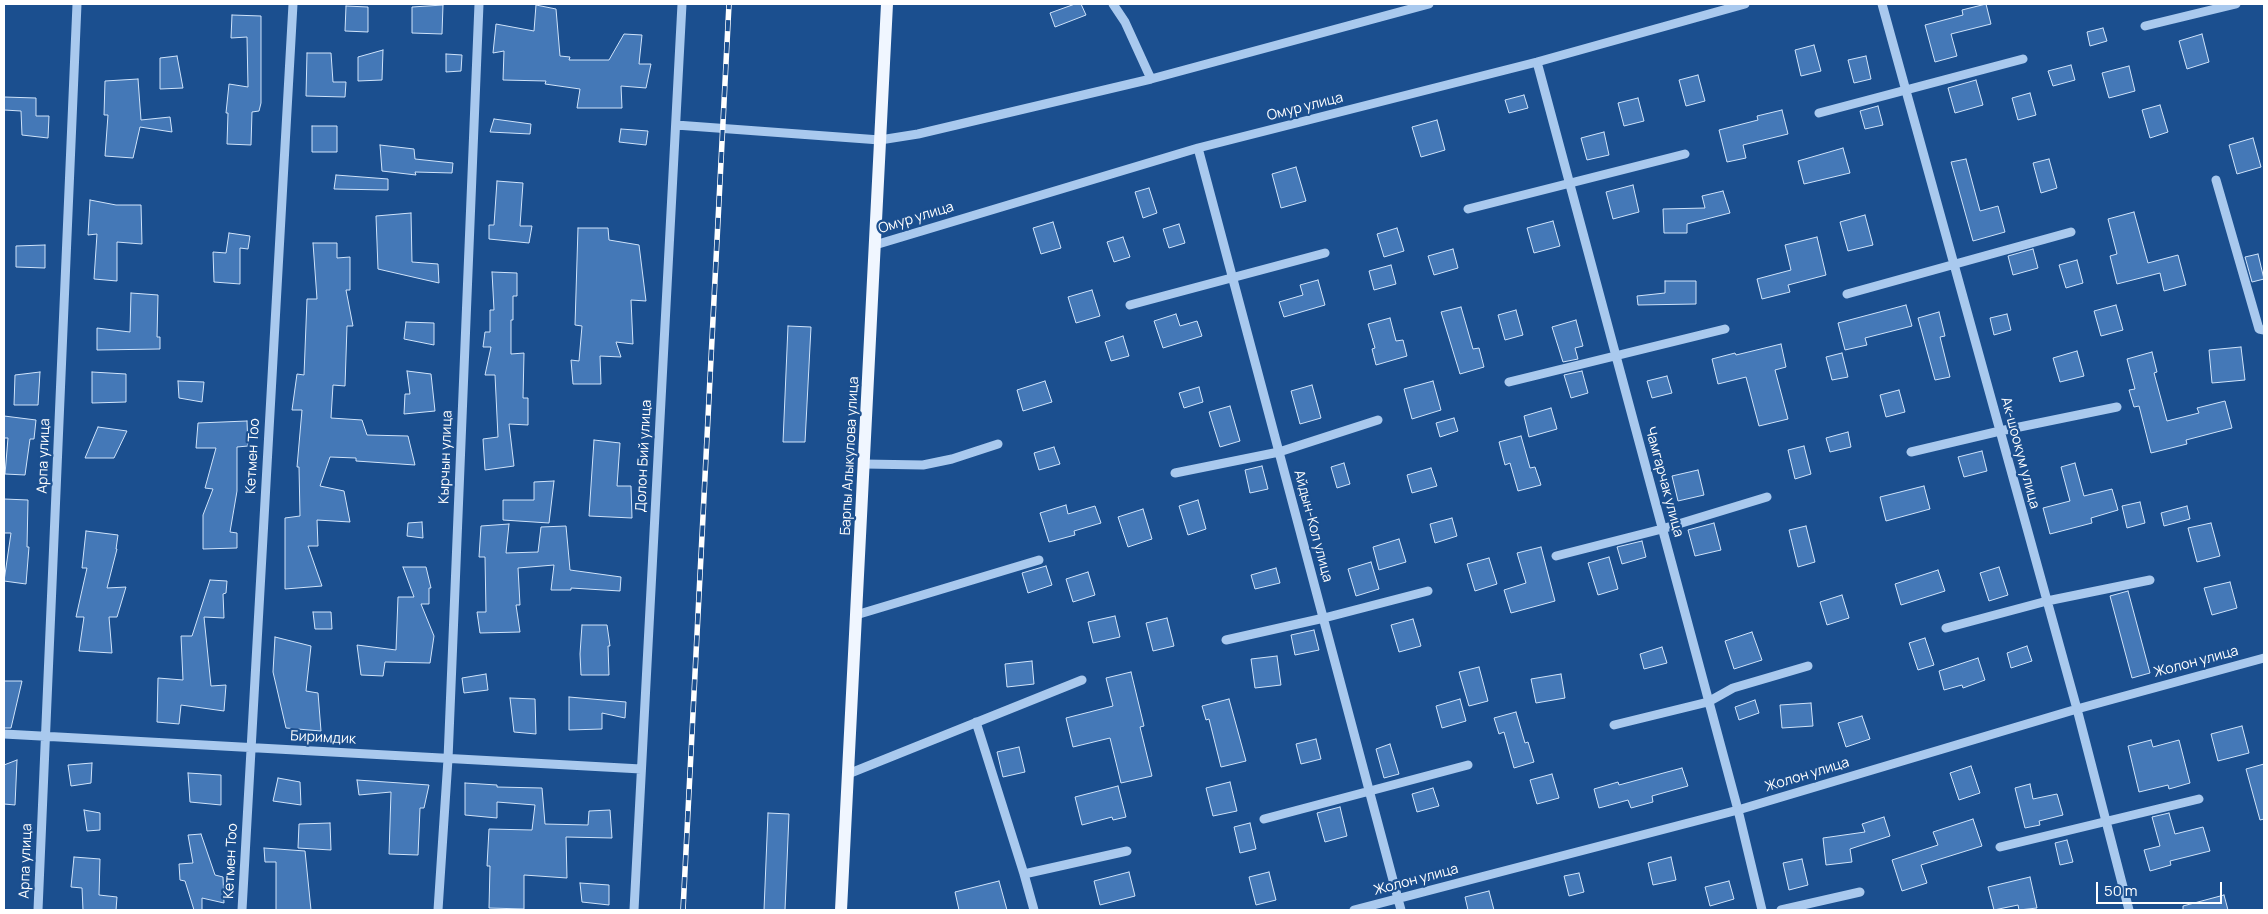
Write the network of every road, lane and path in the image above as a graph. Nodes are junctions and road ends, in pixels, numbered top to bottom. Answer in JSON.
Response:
{"nodes":[{"id":1,"x":77,"y":4,"type":"edge"},
{"id":2,"x":293,"y":4,"type":"edge"},
{"id":3,"x":479,"y":4,"type":"edge"},
{"id":4,"x":682,"y":4,"type":"edge"},
{"id":5,"x":887,"y":4,"type":"edge"},
{"id":6,"x":1113,"y":4,"type":"edge"},
{"id":7,"x":1426,"y":4,"type":"edge"},
{"id":8,"x":1745,"y":4,"type":"edge"},
{"id":9,"x":1882,"y":4,"type":"edge"},
{"id":10,"x":2236,"y":4,"type":"edge"},
{"id":11,"x":2145,"y":26,"type":"dead end"},
{"id":12,"x":2023,"y":59,"type":"dead end"},
{"id":13,"x":1537,"y":62,"type":"junction"},
{"id":14,"x":1151,"y":79,"type":"junction"},
{"id":15,"x":1906,"y":90,"type":"junction"},
{"id":16,"x":1819,"y":113,"type":"dead end"},
{"id":17,"x":676,"y":126,"type":"junction"},
{"id":18,"x":880,"y":140,"type":"junction"},
{"id":19,"x":1198,"y":148,"type":"junction"},
{"id":20,"x":1685,"y":154,"type":"dead end"},
{"id":21,"x":2216,"y":180,"type":"dead end"},
{"id":22,"x":1570,"y":184,"type":"junction"},
{"id":23,"x":1468,"y":209,"type":"dead end"},
{"id":24,"x":2071,"y":232,"type":"dead end"},
{"id":25,"x":875,"y":245,"type":"junction"},
{"id":26,"x":1325,"y":253,"type":"dead end"},
{"id":27,"x":1954,"y":264,"type":"junction"},
{"id":28,"x":1233,"y":278,"type":"junction"},
{"id":29,"x":1846,"y":294,"type":"dead end"},
{"id":30,"x":1130,"y":305,"type":"dead end"},
{"id":31,"x":1725,"y":329,"type":"dead end"},
{"id":32,"x":2264,"y":330,"type":"edge"},
{"id":33,"x":1616,"y":356,"type":"junction"},
{"id":34,"x":1509,"y":382,"type":"dead end"},
{"id":35,"x":2117,"y":407,"type":"dead end"},
{"id":36,"x":1378,"y":420,"type":"dead end"},
{"id":37,"x":2000,"y":431,"type":"junction"},
{"id":38,"x":998,"y":444,"type":"dead end"},
{"id":39,"x":1279,"y":452,"type":"junction"},
{"id":40,"x":1911,"y":452,"type":"dead end"},
{"id":41,"x":864,"y":464,"type":"junction"},
{"id":42,"x":1176,"y":473,"type":"dead end"},
{"id":43,"x":1767,"y":497,"type":"dead end"},
{"id":44,"x":1662,"y":529,"type":"junction"},
{"id":45,"x":1556,"y":556,"type":"dead end"},
{"id":46,"x":1039,"y":560,"type":"dead end"},
{"id":47,"x":2150,"y":580,"type":"dead end"},
{"id":48,"x":1428,"y":591,"type":"dead end"},
{"id":49,"x":2047,"y":601,"type":"junction"},
{"id":50,"x":856,"y":615,"type":"junction"},
{"id":51,"x":1324,"y":618,"type":"junction"},
{"id":52,"x":1946,"y":628,"type":"dead end"},
{"id":53,"x":1226,"y":640,"type":"dead end"},
{"id":54,"x":2264,"y":658,"type":"edge"},
{"id":55,"x":1808,"y":666,"type":"dead end"},
{"id":56,"x":1082,"y":680,"type":"dead end"},
{"id":57,"x":1708,"y":702,"type":"junction"},
{"id":58,"x":2077,"y":709,"type":"junction"},
{"id":59,"x":976,"y":722,"type":"junction"},
{"id":60,"x":1614,"y":725,"type":"dead end"},
{"id":61,"x":4,"y":734,"type":"edge"},
{"id":62,"x":45,"y":736,"type":"junction"},
{"id":63,"x":251,"y":748,"type":"junction"},
{"id":64,"x":448,"y":759,"type":"junction"},
{"id":65,"x":1468,"y":765,"type":"dead end"},
{"id":66,"x":641,"y":769,"type":"junction"},
{"id":67,"x":848,"y":774,"type":"junction"},
{"id":68,"x":1370,"y":792,"type":"junction"},
{"id":69,"x":2199,"y":798,"type":"dead end"},
{"id":70,"x":1738,"y":810,"type":"junction"},
{"id":71,"x":1264,"y":819,"type":"dead end"},
{"id":72,"x":2106,"y":821,"type":"junction"},
{"id":73,"x":2000,"y":847,"type":"dead end"},
{"id":74,"x":1127,"y":851,"type":"dead end"},
{"id":75,"x":1024,"y":874,"type":"junction"},
{"id":76,"x":1860,"y":892,"type":"dead end"},
{"id":77,"x":1398,"y":899,"type":"junction"},
{"id":78,"x":38,"y":910,"type":"edge"},
{"id":79,"x":242,"y":910,"type":"edge"},
{"id":80,"x":438,"y":910,"type":"edge"},
{"id":81,"x":634,"y":910,"type":"edge"},
{"id":82,"x":841,"y":910,"type":"edge"},
{"id":83,"x":1034,"y":910,"type":"edge"},
{"id":84,"x":1354,"y":910,"type":"edge"},
{"id":85,"x":1401,"y":910,"type":"edge"},
{"id":86,"x":1762,"y":910,"type":"edge"},
{"id":87,"x":1781,"y":910,"type":"edge"},
{"id":88,"x":2129,"y":910,"type":"edge"}],
"edges":[{"from":1,"to":62,"type":"street","name":"Арпа улица"},
{"from":2,"to":63,"type":"street","name":"Кетмен Тоо"},
{"from":3,"to":64,"type":"street","name":"Кырчын улица"},
{"from":4,"to":17,"type":"street","name":"Долон Бий улица"},
{"from":5,"to":18,"type":"main road","name":"Барпы Алыкулова улица"},
{"from":6,"to":14,"type":"street"},
{"from":7,"to":14,"type":"street"},
{"from":8,"to":13,"type":"street","name":"Омур улица"},
{"from":9,"to":15,"type":"street","name":"Ак-шоокум улица"},
{"from":10,"to":11,"type":"street"},
{"from":12,"to":15,"type":"street"},
{"from":13,"to":19,"type":"street","name":"Омур улица"},
{"from":13,"to":22,"type":"street","name":"Чамгарчак улица"},
{"from":14,"to":18,"type":"street"},
{"from":15,"to":16,"type":"street"},
{"from":15,"to":27,"type":"street","name":"Ак-шоокум улица"},
{"from":17,"to":18,"type":"street"},
{"from":17,"to":66,"type":"street","name":"Долон Бий улица"},
{"from":18,"to":25,"type":"main road","name":"Барпы Алыкулова улица"},
{"from":19,"to":25,"type":"street","name":"Омур улица"},
{"from":19,"to":28,"type":"street","name":"Айдын-Кол улица"},
{"from":20,"to":22,"type":"street"},
{"from":21,"to":32,"type":"street"},
{"from":22,"to":23,"type":"street"},
{"from":22,"to":33,"type":"street","name":"Чамгарчак улица"},
{"from":24,"to":27,"type":"street"},
{"from":25,"to":41,"type":"main road","name":"Барпы Алыкулова улица"},
{"from":26,"to":28,"type":"street"},
{"from":27,"to":29,"type":"street"},
{"from":27,"to":37,"type":"street","name":"Ак-шоокум улица"},
{"from":28,"to":30,"type":"street"},
{"from":28,"to":39,"type":"street","name":"Айдын-Кол улица"},
{"from":31,"to":33,"type":"street"},
{"from":33,"to":34,"type":"street"},
{"from":33,"to":44,"type":"street","name":"Чамгарчак улица"},
{"from":35,"to":37,"type":"street"},
{"from":36,"to":39,"type":"street"},
{"from":37,"to":40,"type":"street"},
{"from":37,"to":49,"type":"street","name":"Ак-шоокум улица"},
{"from":38,"to":41,"type":"street"},
{"from":39,"to":42,"type":"street"},
{"from":39,"to":51,"type":"street","name":"Айдын-Кол улица"},
{"from":41,"to":50,"type":"main road","name":"Барпы Алыкулова улица"},
{"from":43,"to":44,"type":"street"},
{"from":44,"to":45,"type":"street"},
{"from":44,"to":57,"type":"street","name":"Чамгарчак улица"},
{"from":46,"to":50,"type":"street"},
{"from":47,"to":49,"type":"street"},
{"from":48,"to":51,"type":"street"},
{"from":49,"to":52,"type":"street"},
{"from":49,"to":58,"type":"street","name":"Ак-шоокум улица"},
{"from":50,"to":67,"type":"main road","name":"Барпы Алыкулова улица"},
{"from":51,"to":53,"type":"street"},
{"from":51,"to":68,"type":"street","name":"Айдын-Кол улица"},
{"from":54,"to":58,"type":"street","name":"Жолон улица"},
{"from":55,"to":57,"type":"street"},
{"from":56,"to":59,"type":"street"},
{"from":57,"to":60,"type":"street"},
{"from":57,"to":70,"type":"street","name":"Чамгарчак улица"},
{"from":58,"to":70,"type":"street","name":"Жолон улица"},
{"from":58,"to":72,"type":"street","name":"Ак-шоокум улица"},
{"from":59,"to":67,"type":"street"},
{"from":59,"to":75,"type":"street"},
{"from":61,"to":62,"type":"street","name":"Биримдик"},
{"from":62,"to":63,"type":"street","name":"Биримдик"},
{"from":62,"to":78,"type":"street","name":"Арпа улица"},
{"from":63,"to":64,"type":"street","name":"Биримдик"},
{"from":63,"to":79,"type":"street","name":"Кетмен Тоо"},
{"from":64,"to":66,"type":"street","name":"Биримдик"},
{"from":64,"to":80,"type":"street","name":"Кырчын улица"},
{"from":65,"to":68,"type":"street"},
{"from":66,"to":81,"type":"street","name":"Долон Бий улица"},
{"from":67,"to":82,"type":"main road","name":"Барпы Алыкулова улица"},
{"from":68,"to":71,"type":"street"},
{"from":68,"to":77,"type":"street","name":"Айдын-Кол улица"},
{"from":69,"to":72,"type":"street"},
{"from":70,"to":77,"type":"street","name":"Жолон улица"},
{"from":70,"to":86,"type":"street","name":"Чамгарчак улица"},
{"from":72,"to":73,"type":"street"},
{"from":72,"to":88,"type":"street","name":"Ак-шоокум улица"},
{"from":74,"to":75,"type":"street"},
{"from":75,"to":83,"type":"street"},
{"from":76,"to":87,"type":"street"},
{"from":77,"to":84,"type":"street","name":"Жолон улица"},
{"from":77,"to":85,"type":"street","name":"Айдын-Кол улица"}]}
